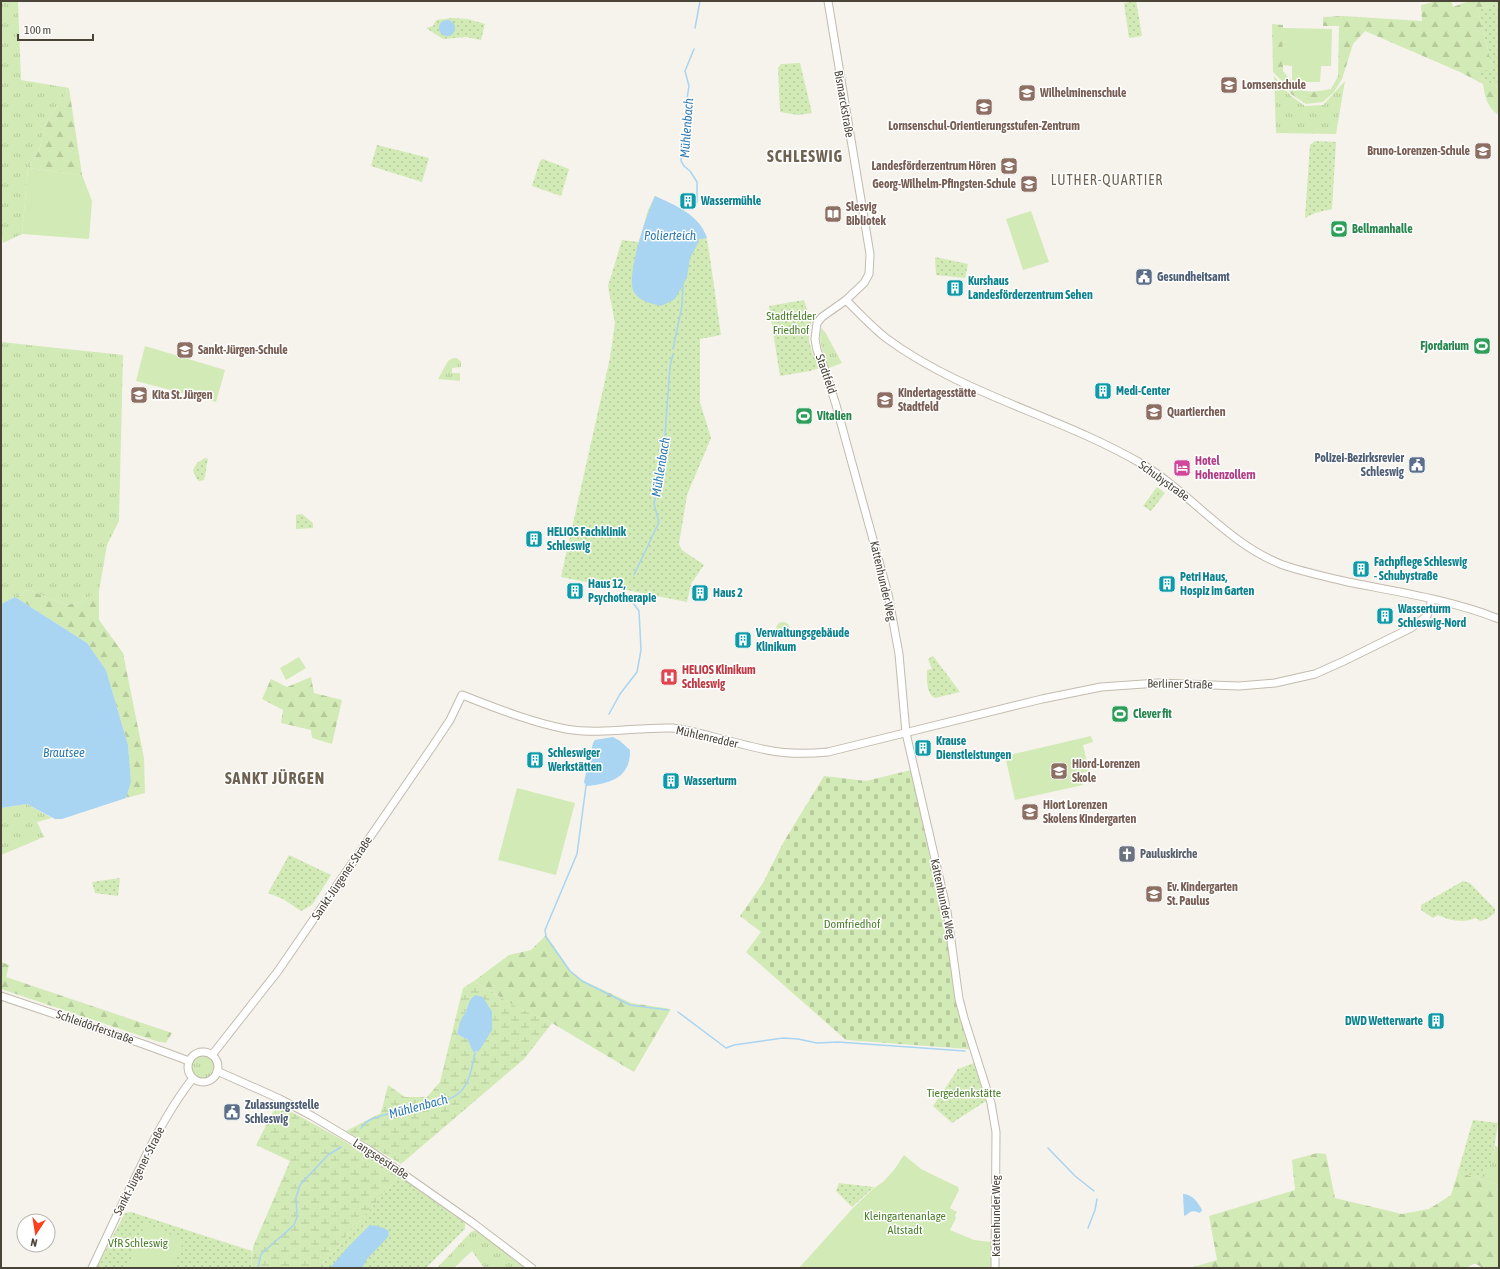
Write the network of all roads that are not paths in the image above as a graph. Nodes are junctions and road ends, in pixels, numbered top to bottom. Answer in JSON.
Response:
{"nodes":[{"id":1,"x":828,"y":1,"type":"edge"},
{"id":2,"x":846,"y":300,"type":"junction"},
{"id":3,"x":871,"y":530,"type":"joint"},
{"id":4,"x":1432,"y":600,"type":"junction"},
{"id":5,"x":1499,"y":619,"type":"edge"},
{"id":6,"x":462,"y":695,"type":"joint"},
{"id":7,"x":906,"y":733,"type":"junction"},
{"id":8,"x":1,"y":996,"type":"edge"},
{"id":9,"x":212,"y":1055,"type":"junction"},
{"id":10,"x":189,"y":1061,"type":"junction"},
{"id":11,"x":218,"y":1071,"type":"junction"},
{"id":12,"x":193,"y":1078,"type":"junction"},
{"id":13,"x":92,"y":1268,"type":"edge"},
{"id":14,"x":532,"y":1268,"type":"edge"},
{"id":15,"x":995,"y":1268,"type":"edge"}],
"edges":[{"from":1,"to":2,"type":"street","name":"Bismarckstraße"},
{"from":2,"to":3,"type":"street","name":"Stadtfeld"},
{"from":2,"to":4,"type":"street","name":"Schubystraße"},
{"from":3,"to":7,"type":"street","name":"Kattenhunder Weg"},
{"from":4,"to":5,"type":"street","name":"Schubystraße"},
{"from":4,"to":7,"type":"street","name":"Berliner Straße"},
{"from":6,"to":7,"type":"street","name":"Mühlenredder"},
{"from":6,"to":9,"type":"street","name":"Sankt-Jürgener-Straße"},
{"from":7,"to":15,"type":"street","name":"Kattenhunder Weg"},
{"from":8,"to":10,"type":"street","name":"Schleidörferstraße"},
{"from":9,"to":10,"type":"street"},
{"from":9,"to":11,"type":"street"},
{"from":10,"to":12,"type":"street"},
{"from":11,"to":12,"type":"street"},
{"from":11,"to":14,"type":"street","name":"Langseestraße"},
{"from":12,"to":13,"type":"street","name":"Sankt-Jürgener-Straße"}]}
